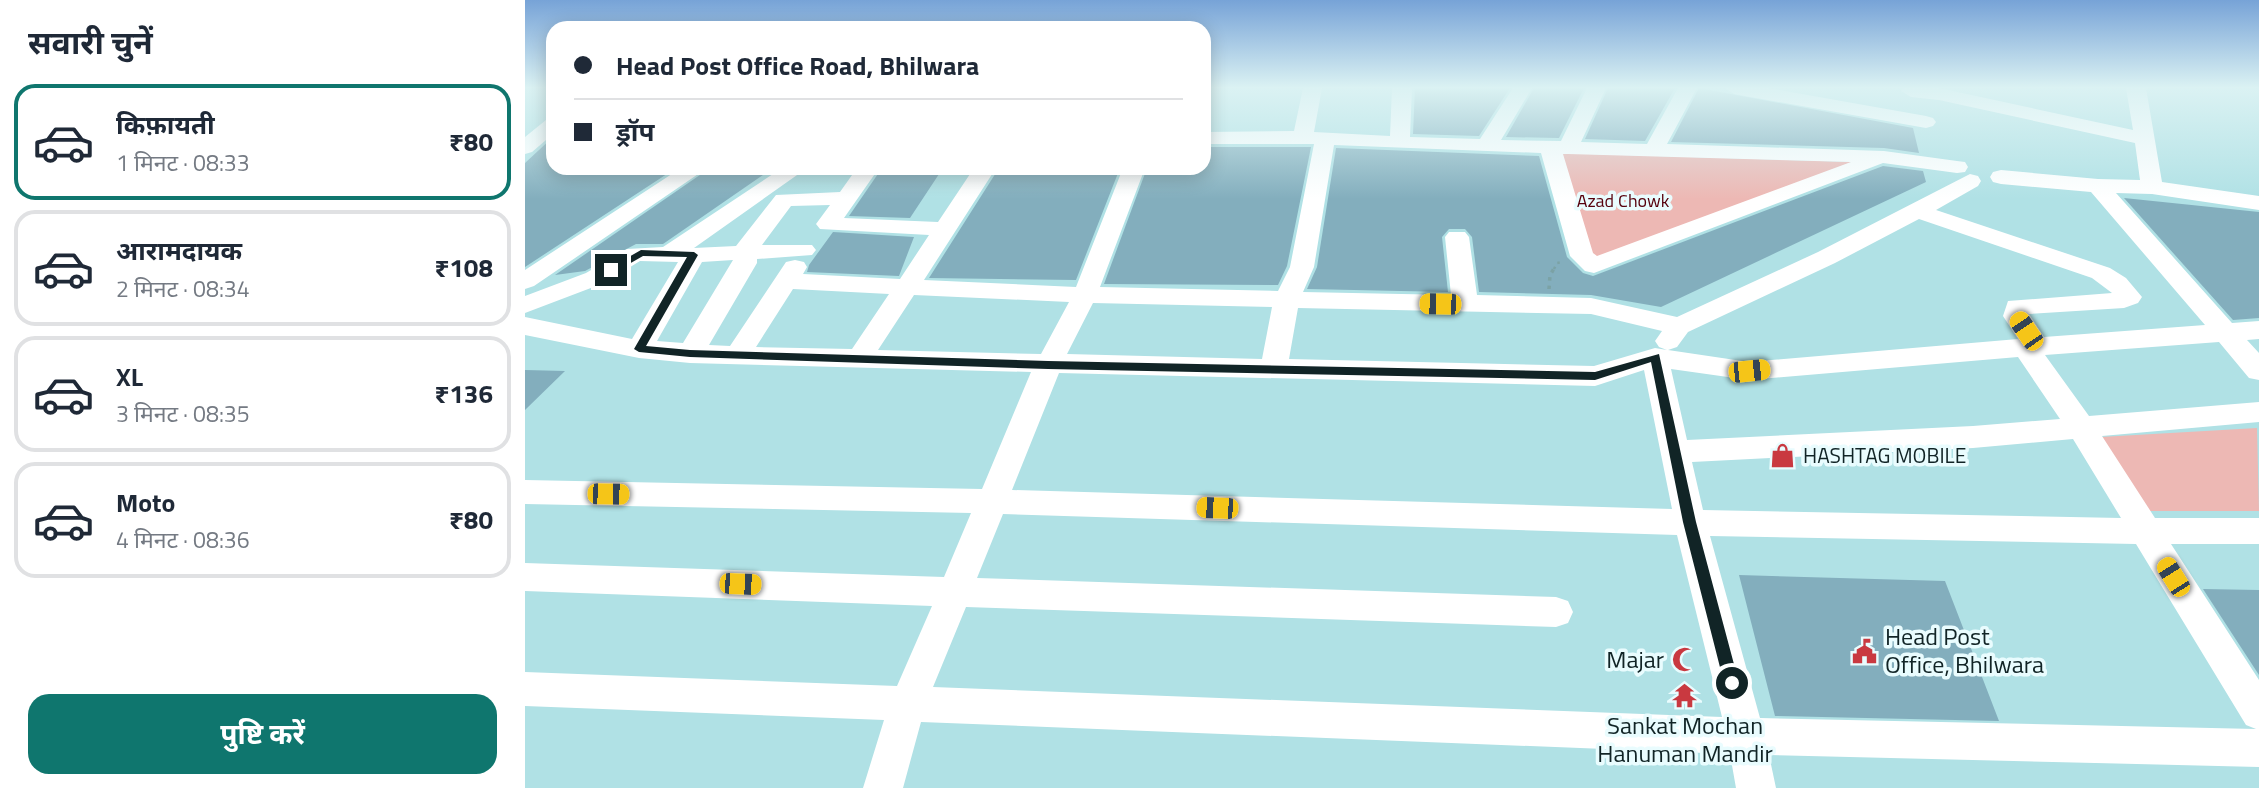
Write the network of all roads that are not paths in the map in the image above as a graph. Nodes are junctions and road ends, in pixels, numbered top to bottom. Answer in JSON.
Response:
{"nodes":[{"id":1,"x":1314,"y":125,"type":"edge"},
{"id":2,"x":1401,"y":125,"type":"edge"},
{"id":3,"x":1499,"y":125,"type":"edge"},
{"id":4,"x":1573,"y":125,"type":"edge"},
{"id":5,"x":1668,"y":125,"type":"edge"},
{"id":6,"x":1927,"y":125,"type":"edge"},
{"id":7,"x":2083,"y":125,"type":"edge"},
{"id":8,"x":2142,"y":125,"type":"edge"},
{"id":9,"x":546,"y":132,"type":"edge"},
{"id":10,"x":1211,"y":138,"type":"edge"},
{"id":11,"x":1314,"y":138,"type":"junction"},
{"id":12,"x":2144,"y":139,"type":"junction"},
{"id":13,"x":1400,"y":143,"type":"junction"},
{"id":14,"x":1486,"y":145,"type":"junction"},
{"id":15,"x":1559,"y":147,"type":"junction"},
{"id":16,"x":525,"y":148,"type":"edge"},
{"id":17,"x":1654,"y":150,"type":"junction"},
{"id":18,"x":1884,"y":157,"type":"junction"},
{"id":19,"x":1964,"y":170,"type":"junction"},
{"id":20,"x":685,"y":175,"type":"edge"},
{"id":21,"x":787,"y":175,"type":"edge"},
{"id":22,"x":863,"y":175,"type":"edge"},
{"id":23,"x":981,"y":175,"type":"edge"},
{"id":24,"x":1131,"y":175,"type":"edge"},
{"id":25,"x":2098,"y":186,"type":"junction"},
{"id":26,"x":2152,"y":187,"type":"junction"},
{"id":27,"x":847,"y":198,"type":"junction"},
{"id":28,"x":2259,"y":203,"type":"edge"},
{"id":29,"x":1919,"y":212,"type":"junction"},
{"id":30,"x":828,"y":224,"type":"junction"},
{"id":31,"x":946,"y":229,"type":"junction"},
{"id":32,"x":1457,"y":237,"type":"dead end"},
{"id":33,"x":804,"y":250,"type":"junction"},
{"id":34,"x":744,"y":252,"type":"junction"},
{"id":35,"x":681,"y":254,"type":"junction"},
{"id":36,"x":525,"y":281,"type":"edge"},
{"id":37,"x":786,"y":281,"type":"junction"},
{"id":38,"x":908,"y":287,"type":"junction"},
{"id":39,"x":1085,"y":295,"type":"junction"},
{"id":40,"x":1286,"y":301,"type":"junction"},
{"id":41,"x":1465,"y":304,"type":"junction"},
{"id":42,"x":525,"y":305,"type":"edge"},
{"id":43,"x":525,"y":326,"type":"edge"},
{"id":44,"x":1679,"y":326,"type":"junction"},
{"id":45,"x":2259,"y":330,"type":"edge"},
{"id":46,"x":2227,"y":332,"type":"junction"},
{"id":47,"x":2031,"y":347,"type":"junction"},
{"id":48,"x":639,"y":349,"type":"junction"},
{"id":49,"x":690,"y":354,"type":"junction"},
{"id":50,"x":737,"y":356,"type":"junction"},
{"id":51,"x":1655,"y":357,"type":"junction"},
{"id":52,"x":859,"y":359,"type":"junction"},
{"id":53,"x":1048,"y":365,"type":"junction"},
{"id":54,"x":1274,"y":370,"type":"junction"},
{"id":55,"x":2259,"y":371,"type":"edge"},
{"id":56,"x":2259,"y":412,"type":"edge"},
{"id":57,"x":2082,"y":429,"type":"junction"},
{"id":58,"x":1676,"y":452,"type":"junction"},
{"id":59,"x":525,"y":492,"type":"edge"},
{"id":60,"x":994,"y":501,"type":"junction"},
{"id":61,"x":1690,"y":522,"type":"junction"},
{"id":62,"x":2259,"y":531,"type":"edge"},
{"id":63,"x":2145,"y":532,"type":"junction"},
{"id":64,"x":525,"y":577,"type":"edge"},
{"id":65,"x":955,"y":592,"type":"junction"},
{"id":66,"x":1556,"y":612,"type":"dead end"},
{"id":67,"x":525,"y":689,"type":"edge"},
{"id":68,"x":908,"y":702,"type":"junction"},
{"id":69,"x":2259,"y":713,"type":"edge"},
{"id":70,"x":1746,"y":736,"type":"junction"},
{"id":71,"x":2259,"y":748,"type":"edge"},
{"id":72,"x":884,"y":788,"type":"edge"},
{"id":73,"x":1756,"y":788,"type":"edge"}],
"edges":[{"from":1,"to":11,"type":"street"},
{"from":2,"to":13,"type":"street"},
{"from":3,"to":14,"type":"street"},
{"from":4,"to":15,"type":"street"},
{"from":5,"to":17,"type":"street"},
{"from":6,"to":19,"type":"street"},
{"from":7,"to":12,"type":"street"},
{"from":8,"to":12,"type":"street"},
{"from":9,"to":16,"type":"street"},
{"from":10,"to":11,"type":"street"},
{"from":11,"to":13,"type":"street"},
{"from":11,"to":40,"type":"street"},
{"from":12,"to":26,"type":"street"},
{"from":13,"to":14,"type":"street"},
{"from":14,"to":15,"type":"street"},
{"from":15,"to":17,"type":"street"},
{"from":15,"to":18,"type":"street"},
{"from":17,"to":18,"type":"street"},
{"from":18,"to":19,"type":"street"},
{"from":19,"to":25,"type":"street"},
{"from":19,"to":29,"type":"street"},
{"from":20,"to":36,"type":"street"},
{"from":21,"to":35,"type":"street"},
{"from":22,"to":27,"type":"street"},
{"from":23,"to":31,"type":"street"},
{"from":24,"to":39,"type":"street"},
{"from":25,"to":26,"type":"street"},
{"from":25,"to":46,"type":"street"},
{"from":26,"to":28,"type":"street"},
{"from":27,"to":30,"type":"street"},
{"from":27,"to":34,"type":"street"},
{"from":29,"to":44,"type":"street"},
{"from":29,"to":47,"type":"street"},
{"from":30,"to":31,"type":"street"},
{"from":30,"to":33,"type":"street"},
{"from":31,"to":38,"type":"street"},
{"from":32,"to":41,"type":"street"},
{"from":33,"to":34,"type":"street"},
{"from":33,"to":37,"type":"street"},
{"from":34,"to":35,"type":"street"},
{"from":34,"to":49,"type":"street"},
{"from":35,"to":42,"type":"street"},
{"from":35,"to":48,"type":"street"},
{"from":37,"to":38,"type":"street"},
{"from":37,"to":50,"type":"street"},
{"from":38,"to":39,"type":"street"},
{"from":38,"to":52,"type":"street"},
{"from":39,"to":40,"type":"street"},
{"from":39,"to":53,"type":"street"},
{"from":40,"to":41,"type":"street"},
{"from":40,"to":54,"type":"street"},
{"from":41,"to":44,"type":"street"},
{"from":43,"to":48,"type":"street"},
{"from":44,"to":51,"type":"street"},
{"from":45,"to":46,"type":"street"},
{"from":46,"to":47,"type":"street"},
{"from":46,"to":55,"type":"street"},
{"from":47,"to":51,"type":"street"},
{"from":47,"to":57,"type":"street"},
{"from":48,"to":49,"type":"street"},
{"from":49,"to":50,"type":"street"},
{"from":50,"to":52,"type":"street"},
{"from":51,"to":54,"type":"street"},
{"from":51,"to":58,"type":"street"},
{"from":52,"to":53,"type":"street"},
{"from":53,"to":54,"type":"street"},
{"from":53,"to":60,"type":"street"},
{"from":56,"to":57,"type":"street"},
{"from":57,"to":58,"type":"street"},
{"from":57,"to":63,"type":"street"},
{"from":58,"to":61,"type":"street"},
{"from":59,"to":60,"type":"street"},
{"from":60,"to":61,"type":"street"},
{"from":60,"to":65,"type":"street"},
{"from":61,"to":63,"type":"street"},
{"from":61,"to":70,"type":"street"},
{"from":62,"to":63,"type":"street"},
{"from":63,"to":69,"type":"street"},
{"from":64,"to":65,"type":"street"},
{"from":65,"to":66,"type":"street"},
{"from":65,"to":68,"type":"street"},
{"from":67,"to":68,"type":"street"},
{"from":68,"to":70,"type":"street"},
{"from":68,"to":72,"type":"street"},
{"from":70,"to":71,"type":"street"},
{"from":70,"to":73,"type":"street"}]}
